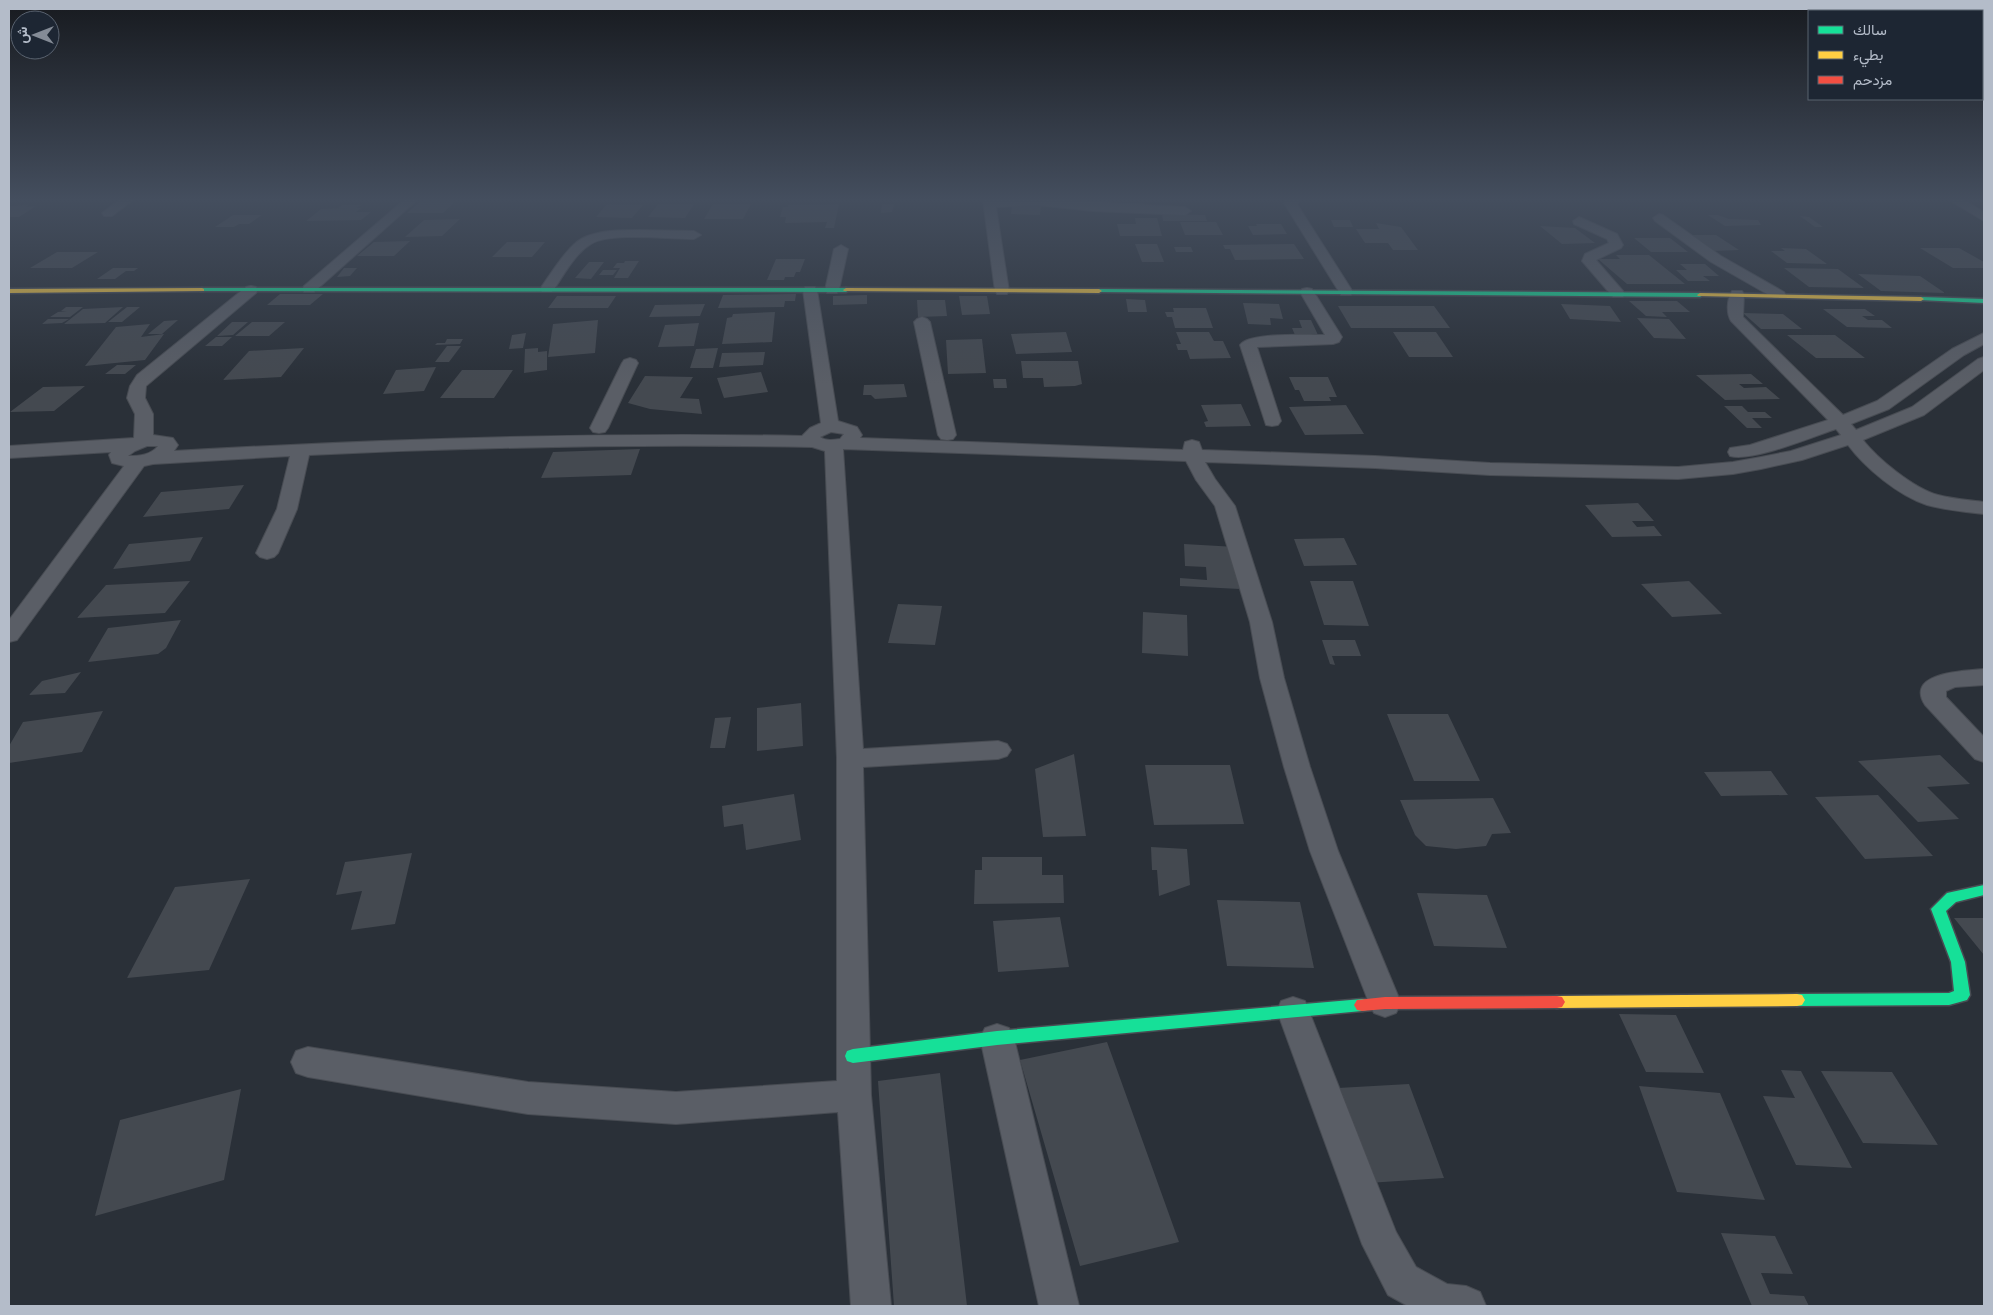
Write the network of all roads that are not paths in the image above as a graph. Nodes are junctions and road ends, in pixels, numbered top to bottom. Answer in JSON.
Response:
{"nodes":[{"id":1,"x":341,"y":261,"type":"edge"},
{"id":2,"x":569,"y":261,"type":"edge"},
{"id":3,"x":838,"y":261,"type":"edge"},
{"id":4,"x":998,"y":261,"type":"edge"},
{"id":5,"x":1327,"y":261,"type":"edge"},
{"id":6,"x":1589,"y":261,"type":"edge"},
{"id":7,"x":1720,"y":261,"type":"edge"},
{"id":8,"x":309,"y":289,"type":"junction"},
{"id":9,"x":251,"y":290,"type":"junction"},
{"id":10,"x":547,"y":290,"type":"junction"},
{"id":11,"x":810,"y":290,"type":"junction"},
{"id":12,"x":832,"y":290,"type":"junction"},
{"id":13,"x":9,"y":291,"type":"edge"},
{"id":14,"x":1002,"y":291,"type":"junction"},
{"id":15,"x":1308,"y":292,"type":"junction"},
{"id":16,"x":1346,"y":292,"type":"junction"},
{"id":17,"x":1618,"y":294,"type":"junction"},
{"id":18,"x":1737,"y":294,"type":"junction"},
{"id":19,"x":1779,"y":295,"type":"junction"},
{"id":20,"x":1984,"y":301,"type":"edge"},
{"id":21,"x":922,"y":322,"type":"dead end"},
{"id":22,"x":1984,"y":338,"type":"edge"},
{"id":23,"x":1984,"y":362,"type":"edge"},
{"id":24,"x":630,"y":363,"type":"dead end"},
{"id":25,"x":1272,"y":421,"type":"dead end"},
{"id":26,"x":1840,"y":422,"type":"junction"},
{"id":27,"x":599,"y":428,"type":"junction"},
{"id":28,"x":540,"y":435,"type":"junction"},
{"id":29,"x":947,"y":435,"type":"junction"},
{"id":30,"x":832,"y":436,"type":"junction"},
{"id":31,"x":1852,"y":437,"type":"junction"},
{"id":32,"x":302,"y":449,"type":"junction"},
{"id":33,"x":1192,"y":451,"type":"junction"},
{"id":34,"x":9,"y":452,"type":"edge"},
{"id":35,"x":137,"y":453,"type":"junction"},
{"id":36,"x":9,"y":465,"type":"edge"},
{"id":37,"x":1984,"y":508,"type":"edge"},
{"id":38,"x":267,"y":553,"type":"dead end"},
{"id":39,"x":9,"y":635,"type":"edge"},
{"id":40,"x":1984,"y":677,"type":"edge"},
{"id":41,"x":998,"y":750,"type":"dead end"},
{"id":42,"x":1984,"y":753,"type":"edge"},
{"id":43,"x":850,"y":758,"type":"junction"},
{"id":44,"x":1984,"y":890,"type":"edge"},
{"id":45,"x":1385,"y":1003,"type":"junction"},
{"id":46,"x":1293,"y":1011,"type":"junction"},
{"id":47,"x":997,"y":1038,"type":"junction"},
{"id":48,"x":853,"y":1056,"type":"junction"},
{"id":49,"x":308,"y":1062,"type":"dead end"},
{"id":50,"x":854,"y":1095,"type":"junction"},
{"id":51,"x":871,"y":1306,"type":"edge"},
{"id":52,"x":1059,"y":1306,"type":"edge"},
{"id":53,"x":1466,"y":1306,"type":"edge"}],
"edges":[{"from":1,"to":8,"type":"street"},
{"from":2,"to":10,"type":"street"},
{"from":3,"to":12,"type":"street"},
{"from":4,"to":14,"type":"street"},
{"from":5,"to":16,"type":"street"},
{"from":6,"to":17,"type":"street"},
{"from":7,"to":19,"type":"street"},
{"from":8,"to":9,"type":"street"},
{"from":8,"to":10,"type":"street"},
{"from":9,"to":13,"type":"street"},
{"from":9,"to":35,"type":"street"},
{"from":10,"to":11,"type":"street"},
{"from":11,"to":12,"type":"street"},
{"from":11,"to":30,"type":"street"},
{"from":12,"to":14,"type":"street"},
{"from":14,"to":15,"type":"street"},
{"from":15,"to":16,"type":"street"},
{"from":15,"to":25,"type":"street"},
{"from":16,"to":17,"type":"street"},
{"from":17,"to":18,"type":"street"},
{"from":18,"to":19,"type":"street"},
{"from":18,"to":26,"type":"street"},
{"from":19,"to":20,"type":"street"},
{"from":21,"to":29,"type":"street"},
{"from":22,"to":26,"type":"street"},
{"from":23,"to":31,"type":"street"},
{"from":24,"to":27,"type":"street"},
{"from":26,"to":31,"type":"street"},
{"from":26,"to":33,"type":"street"},
{"from":27,"to":28,"type":"street"},
{"from":27,"to":30,"type":"street"},
{"from":28,"to":30,"type":"street"},
{"from":28,"to":32,"type":"street"},
{"from":28,"to":35,"type":"street"},
{"from":29,"to":30,"type":"street"},
{"from":29,"to":33,"type":"street"},
{"from":30,"to":33,"type":"street"},
{"from":30,"to":43,"type":"street"},
{"from":31,"to":33,"type":"street"},
{"from":31,"to":37,"type":"street"},
{"from":32,"to":35,"type":"street"},
{"from":32,"to":38,"type":"street"},
{"from":33,"to":45,"type":"street"},
{"from":34,"to":35,"type":"street"},
{"from":35,"to":36,"type":"street"},
{"from":35,"to":39,"type":"street"},
{"from":40,"to":42,"type":"street"},
{"from":41,"to":43,"type":"street"},
{"from":43,"to":48,"type":"street"},
{"from":44,"to":45,"type":"street"},
{"from":45,"to":46,"type":"street"},
{"from":46,"to":47,"type":"street"},
{"from":46,"to":53,"type":"street"},
{"from":47,"to":48,"type":"street"},
{"from":47,"to":52,"type":"street"},
{"from":48,"to":50,"type":"street"},
{"from":49,"to":50,"type":"street"},
{"from":50,"to":51,"type":"street"}]}
